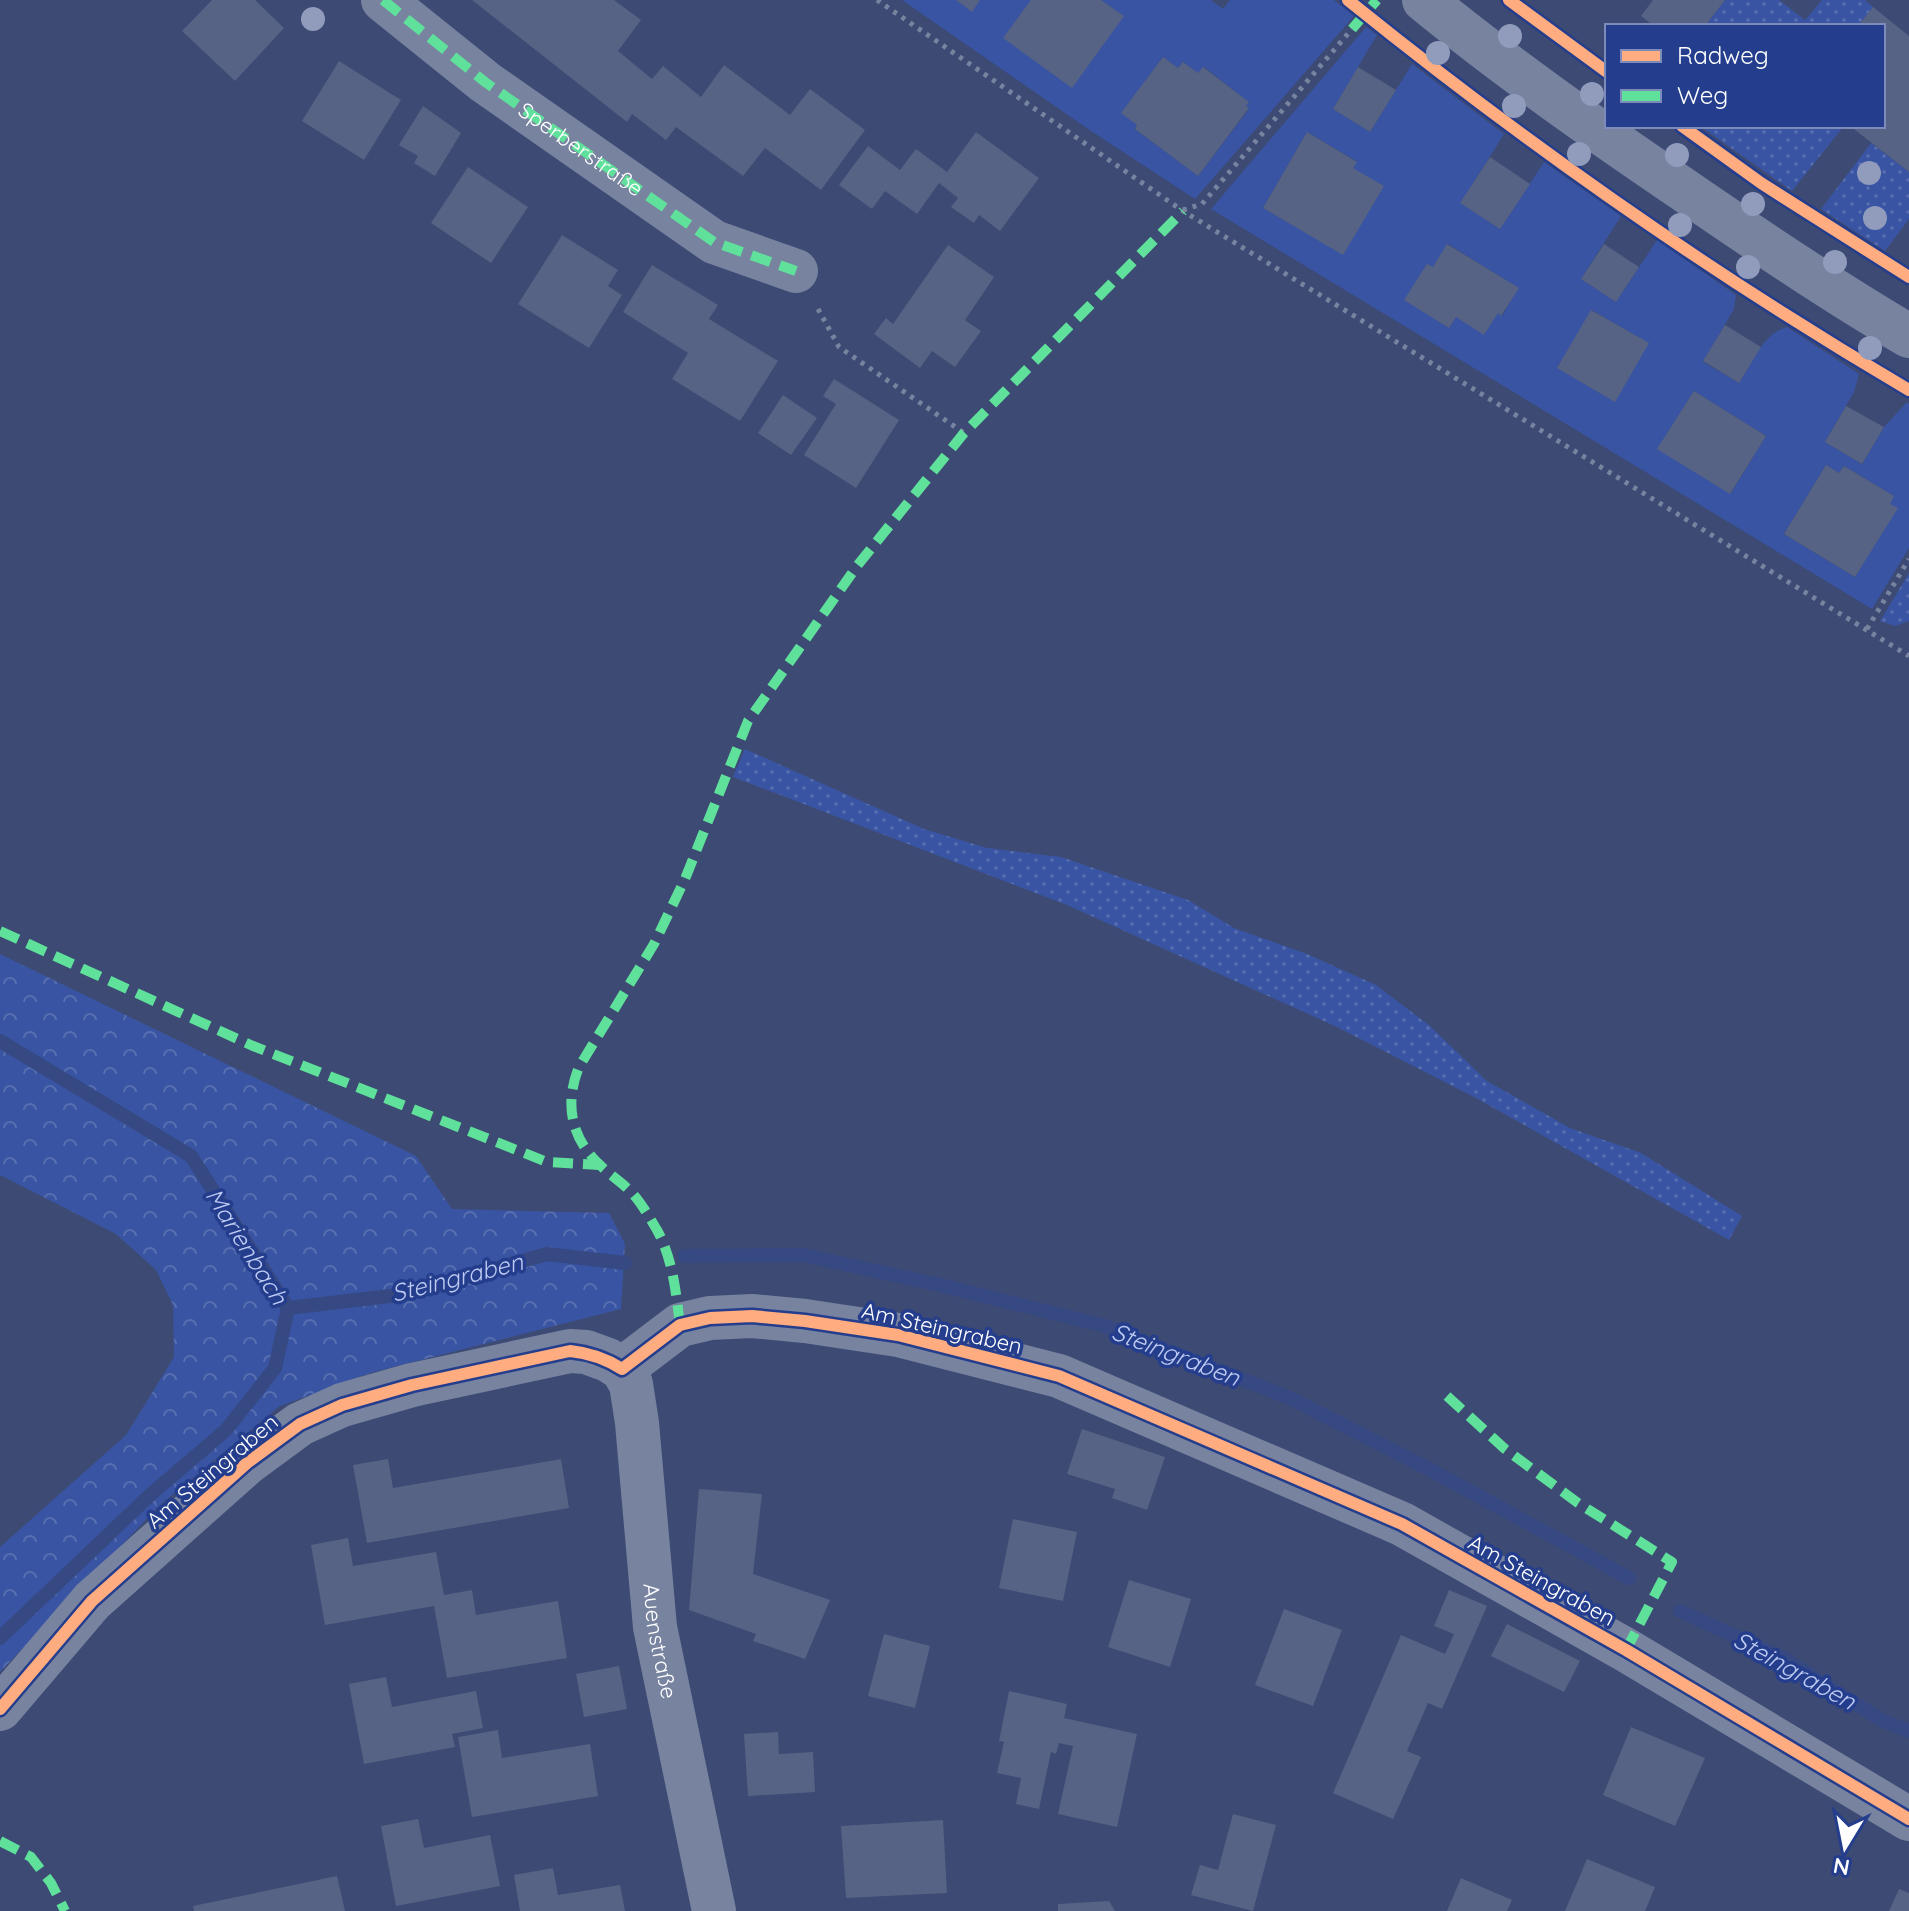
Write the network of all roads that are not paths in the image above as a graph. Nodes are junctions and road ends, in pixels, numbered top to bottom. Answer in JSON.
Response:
{"nodes":[{"id":1,"x":383,"y":0,"type":"edge"},
{"id":2,"x":1424,"y":0,"type":"edge"},
{"id":3,"x":796,"y":271,"type":"dead end"},
{"id":4,"x":1909,"y":336,"type":"edge"},
{"id":5,"x":622,"y":1369,"type":"junction"},
{"id":6,"x":0,"y":1709,"type":"edge"},
{"id":7,"x":1909,"y":1819,"type":"edge"},
{"id":8,"x":714,"y":1911,"type":"edge"}],
"edges":[{"from":1,"to":3,"type":"street","name":"Sperberstraße"},
{"from":2,"to":4,"type":"street"},
{"from":5,"to":6,"type":"street","name":"Am Steingraben"},
{"from":5,"to":7,"type":"street","name":"Am Steingraben"},
{"from":5,"to":8,"type":"street","name":"Auenstraße"}]}
